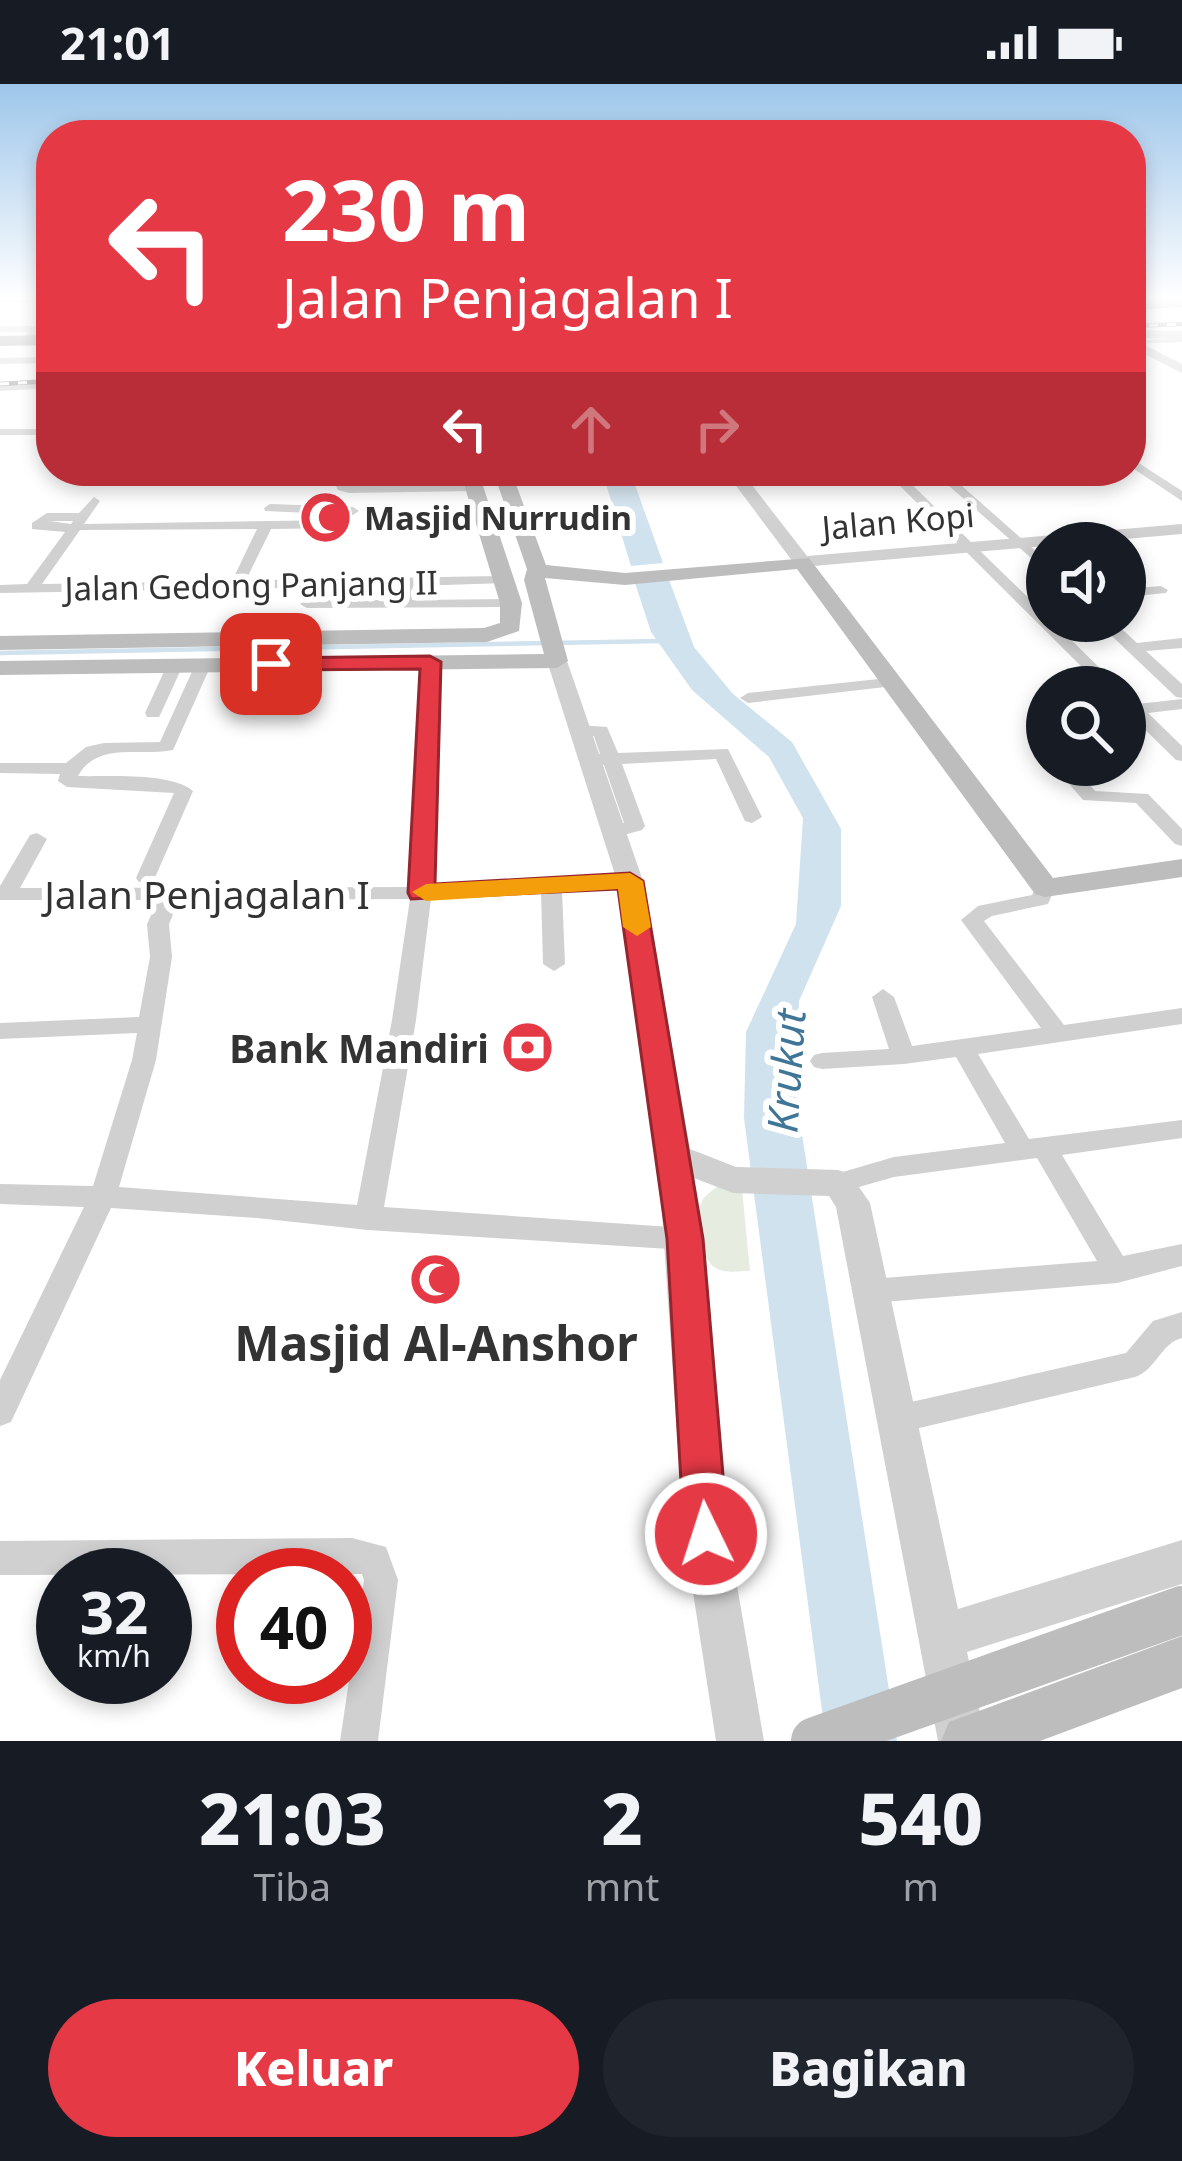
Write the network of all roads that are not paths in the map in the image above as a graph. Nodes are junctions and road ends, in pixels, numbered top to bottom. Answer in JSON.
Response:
{"nodes":[{"id":1,"x":36,"y":386,"type":"edge"},
{"id":2,"x":0,"y":388,"type":"edge"},
{"id":3,"x":0,"y":432,"type":"edge"},
{"id":4,"x":36,"y":433,"type":"edge"},
{"id":5,"x":1146,"y":472,"type":"edge"},
{"id":6,"x":342,"y":486,"type":"edge"},
{"id":7,"x":398,"y":486,"type":"edge"},
{"id":8,"x":473,"y":486,"type":"edge"},
{"id":9,"x":507,"y":486,"type":"edge"},
{"id":10,"x":745,"y":486,"type":"edge"},
{"id":11,"x":906,"y":486,"type":"edge"},
{"id":12,"x":955,"y":486,"type":"edge"},
{"id":13,"x":356,"y":490,"type":"junction"},
{"id":14,"x":1182,"y":497,"type":"edge"},
{"id":15,"x":94,"y":501,"type":"dead end"},
{"id":16,"x":268,"y":517,"type":"junction"},
{"id":17,"x":79,"y":524,"type":"junction"},
{"id":18,"x":1182,"y":529,"type":"edge"},
{"id":19,"x":1021,"y":544,"type":"junction"},
{"id":20,"x":968,"y":548,"type":"junction"},
{"id":21,"x":1026,"y":549,"type":"edge"},
{"id":22,"x":802,"y":562,"type":"junction"},
{"id":23,"x":323,"y":565,"type":"dead end"},
{"id":24,"x":537,"y":569,"type":"junction"},
{"id":25,"x":624,"y":577,"type":"junction"},
{"id":26,"x":502,"y":580,"type":"junction"},
{"id":27,"x":238,"y":583,"type":"junction"},
{"id":28,"x":318,"y":583,"type":"junction"},
{"id":29,"x":406,"y":583,"type":"junction"},
{"id":30,"x":0,"y":589,"type":"edge"},
{"id":31,"x":31,"y":589,"type":"junction"},
{"id":32,"x":1161,"y":590,"type":"dead end"},
{"id":33,"x":1146,"y":591,"type":"edge"},
{"id":34,"x":511,"y":603,"type":"junction"},
{"id":35,"x":308,"y":604,"type":"dead end"},
{"id":36,"x":404,"y":605,"type":"junction"},
{"id":37,"x":1127,"y":642,"type":"edge"},
{"id":38,"x":0,"y":643,"type":"edge"},
{"id":39,"x":551,"y":643,"type":"junction"},
{"id":40,"x":1182,"y":643,"type":"edge"},
{"id":41,"x":1133,"y":648,"type":"junction"},
{"id":42,"x":430,"y":662,"type":"junction"},
{"id":43,"x":176,"y":665,"type":"junction"},
{"id":44,"x":202,"y":665,"type":"junction"},
{"id":45,"x":1089,"y":666,"type":"edge"},
{"id":46,"x":0,"y":668,"type":"edge"},
{"id":47,"x":888,"y":683,"type":"junction"},
{"id":48,"x":1182,"y":693,"type":"edge"},
{"id":49,"x":748,"y":698,"type":"dead end"},
{"id":50,"x":1146,"y":709,"type":"edge"},
{"id":51,"x":1182,"y":709,"type":"edge"},
{"id":52,"x":153,"y":713,"type":"dead end"},
{"id":53,"x":1146,"y":721,"type":"edge"},
{"id":54,"x":1182,"y":757,"type":"edge"},
{"id":55,"x":600,"y":760,"type":"junction"},
{"id":56,"x":0,"y":768,"type":"edge"},
{"id":57,"x":71,"y":769,"type":"junction"},
{"id":58,"x":1081,"y":786,"type":"edge"},
{"id":59,"x":752,"y":817,"type":"dead end"},
{"id":60,"x":37,"y":839,"type":"dead end"},
{"id":61,"x":1182,"y":840,"type":"edge"},
{"id":62,"x":1182,"y":868,"type":"edge"},
{"id":63,"x":630,"y":881,"type":"junction"},
{"id":64,"x":551,"y":883,"type":"junction"},
{"id":65,"x":142,"y":886,"type":"junction"},
{"id":66,"x":421,"y":893,"type":"junction"},
{"id":67,"x":3,"y":894,"type":"edge"},
{"id":68,"x":1043,"y":894,"type":"junction"},
{"id":69,"x":170,"y":896,"type":"junction"},
{"id":70,"x":554,"y":964,"type":"dead end"},
{"id":71,"x":883,"y":997,"type":"dead end"},
{"id":72,"x":1182,"y":1016,"type":"edge"},
{"id":73,"x":147,"y":1024,"type":"junction"},
{"id":74,"x":0,"y":1031,"type":"edge"},
{"id":75,"x":1057,"y":1033,"type":"junction"},
{"id":76,"x":962,"y":1046,"type":"junction"},
{"id":77,"x":904,"y":1055,"type":"junction"},
{"id":78,"x":822,"y":1061,"type":"dead end"},
{"id":79,"x":1182,"y":1130,"type":"edge"},
{"id":80,"x":1033,"y":1149,"type":"junction"},
{"id":81,"x":675,"y":1156,"type":"junction"},
{"id":82,"x":829,"y":1183,"type":"junction"},
{"id":83,"x":0,"y":1194,"type":"edge"},
{"id":84,"x":103,"y":1196,"type":"junction"},
{"id":85,"x":368,"y":1219,"type":"junction"},
{"id":86,"x":685,"y":1239,"type":"junction"},
{"id":87,"x":1182,"y":1255,"type":"edge"},
{"id":88,"x":1117,"y":1270,"type":"junction"},
{"id":89,"x":871,"y":1291,"type":"junction"},
{"id":90,"x":1182,"y":1325,"type":"edge"},
{"id":91,"x":0,"y":1412,"type":"edge"},
{"id":92,"x":898,"y":1419,"type":"junction"},
{"id":93,"x":0,"y":1558,"type":"edge"},
{"id":94,"x":1182,"y":1562,"type":"edge"},
{"id":95,"x":1182,"y":1610,"type":"edge"},
{"id":96,"x":942,"y":1637,"type":"junction"},
{"id":97,"x":1182,"y":1662,"type":"edge"},
{"id":98,"x":1182,"y":1682,"type":"edge"},
{"id":99,"x":359,"y":1741,"type":"edge"},
{"id":100,"x":740,"y":1741,"type":"edge"},
{"id":101,"x":815,"y":1741,"type":"edge"},
{"id":102,"x":965,"y":1741,"type":"edge"},
{"id":103,"x":1024,"y":1741,"type":"edge"}],
"edges":[{"from":1,"to":2,"type":"street"},
{"from":3,"to":4,"type":"street"},
{"from":5,"to":14,"type":"street"},
{"from":6,"to":13,"type":"street"},
{"from":7,"to":13,"type":"street"},
{"from":8,"to":26,"type":"main road"},
{"from":9,"to":24,"type":"main road"},
{"from":10,"to":22,"type":"street"},
{"from":11,"to":20,"type":"street"},
{"from":12,"to":19,"type":"street"},
{"from":13,"to":16,"type":"street"},
{"from":15,"to":17,"type":"street"},
{"from":16,"to":17,"type":"street"},
{"from":16,"to":27,"type":"street"},
{"from":17,"to":31,"type":"street"},
{"from":18,"to":19,"type":"street","name":"Jalan Kopi"},
{"from":19,"to":20,"type":"street","name":"Jalan Kopi"},
{"from":19,"to":21,"type":"street"},
{"from":20,"to":22,"type":"street","name":"Jalan Kopi"},
{"from":20,"to":45,"type":"street"},
{"from":22,"to":25,"type":"main road","name":"Jalan Kopi"},
{"from":22,"to":47,"type":"main road"},
{"from":23,"to":28,"type":"street"},
{"from":24,"to":25,"type":"main road","name":"Jalan Kopi"},
{"from":24,"to":39,"type":"main road"},
{"from":25,"to":39,"type":"main road","name":"Jalan Kopi"},
{"from":26,"to":29,"type":"street","name":"Jalan Gedong Panjang II"},
{"from":26,"to":34,"type":"main road"},
{"from":27,"to":28,"type":"street","name":"Jalan Gedong Panjang II"},
{"from":27,"to":31,"type":"street","name":"Jalan Gedong Panjang II"},
{"from":28,"to":29,"type":"street","name":"Jalan Gedong Panjang II"},
{"from":29,"to":36,"type":"street"},
{"from":30,"to":31,"type":"street","name":"Jalan Gedong Panjang II"},
{"from":32,"to":33,"type":"street"},
{"from":34,"to":36,"type":"street"},
{"from":34,"to":38,"type":"main road"},
{"from":35,"to":36,"type":"street"},
{"from":37,"to":41,"type":"street"},
{"from":39,"to":42,"type":"main road"},
{"from":39,"to":55,"type":"street"},
{"from":40,"to":41,"type":"street"},
{"from":41,"to":48,"type":"street"},
{"from":42,"to":44,"type":"main road"},
{"from":42,"to":66,"type":"street"},
{"from":43,"to":44,"type":"main road"},
{"from":43,"to":46,"type":"main road"},
{"from":43,"to":52,"type":"street"},
{"from":44,"to":57,"type":"street"},
{"from":47,"to":49,"type":"street"},
{"from":47,"to":68,"type":"main road"},
{"from":50,"to":51,"type":"street"},
{"from":53,"to":54,"type":"street"},
{"from":55,"to":59,"type":"street"},
{"from":55,"to":63,"type":"street"},
{"from":56,"to":57,"type":"street"},
{"from":57,"to":65,"type":"street"},
{"from":58,"to":61,"type":"street"},
{"from":60,"to":67,"type":"street"},
{"from":62,"to":68,"type":"main road"},
{"from":63,"to":64,"type":"street","name":"Jalan Penjagalan I"},
{"from":63,"to":81,"type":"street"},
{"from":64,"to":66,"type":"street","name":"Jalan Penjagalan I"},
{"from":64,"to":70,"type":"street"},
{"from":65,"to":67,"type":"street","name":"Jalan Penjagalan I"},
{"from":65,"to":69,"type":"street","name":"Jalan Penjagalan I"},
{"from":66,"to":69,"type":"street","name":"Jalan Penjagalan I"},
{"from":66,"to":85,"type":"street"},
{"from":68,"to":75,"type":"street"},
{"from":69,"to":73,"type":"street"},
{"from":71,"to":77,"type":"street"},
{"from":72,"to":75,"type":"street"},
{"from":73,"to":74,"type":"street"},
{"from":73,"to":84,"type":"street"},
{"from":75,"to":76,"type":"street"},
{"from":76,"to":77,"type":"street"},
{"from":76,"to":80,"type":"street"},
{"from":77,"to":78,"type":"street"},
{"from":79,"to":80,"type":"street"},
{"from":80,"to":82,"type":"street"},
{"from":80,"to":88,"type":"street"},
{"from":81,"to":82,"type":"street"},
{"from":81,"to":86,"type":"street"},
{"from":82,"to":89,"type":"street"},
{"from":83,"to":84,"type":"street"},
{"from":84,"to":85,"type":"street"},
{"from":84,"to":91,"type":"street"},
{"from":85,"to":86,"type":"street"},
{"from":86,"to":100,"type":"street"},
{"from":87,"to":88,"type":"street"},
{"from":88,"to":89,"type":"street"},
{"from":89,"to":92,"type":"street"},
{"from":90,"to":92,"type":"street"},
{"from":92,"to":96,"type":"street"},
{"from":93,"to":99,"type":"street"},
{"from":94,"to":96,"type":"street"},
{"from":95,"to":101,"type":"main road","bridge":true},
{"from":96,"to":102,"type":"street"},
{"from":97,"to":102,"type":"main road"},
{"from":98,"to":103,"type":"street"}]}
